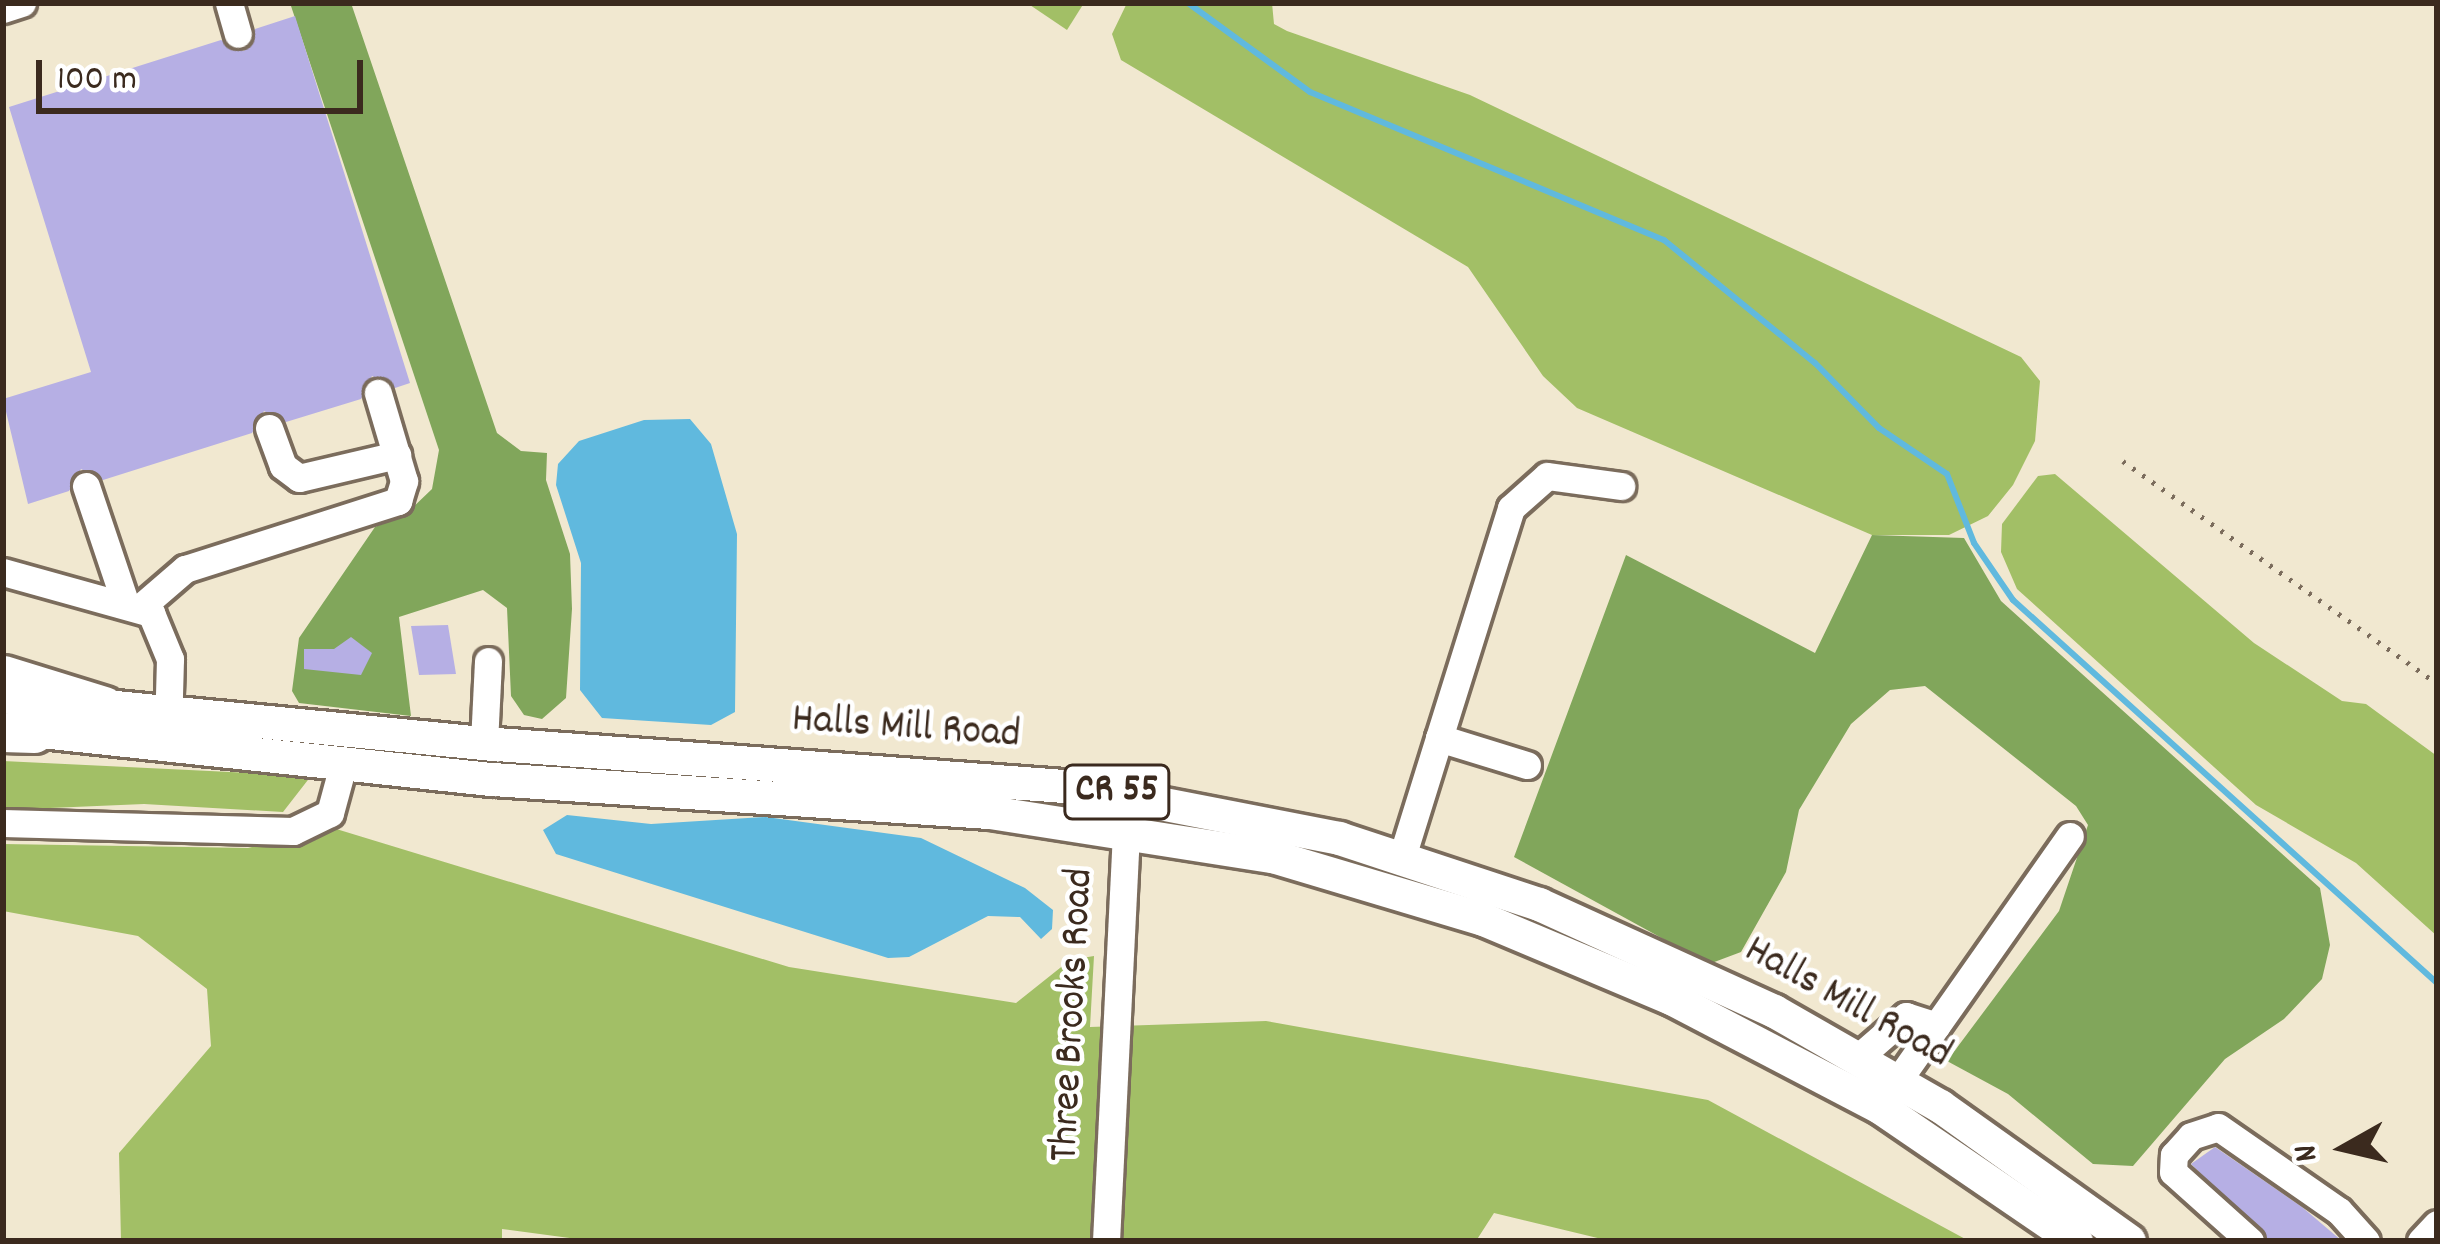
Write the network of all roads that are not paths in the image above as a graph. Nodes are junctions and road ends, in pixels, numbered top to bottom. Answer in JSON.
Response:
{"nodes":[{"id":1,"x":22,"y":3,"type":"edge"},
{"id":2,"x":229,"y":3,"type":"edge"},
{"id":3,"x":3,"y":9,"type":"edge"},
{"id":4,"x":238,"y":34,"type":"dead end"},
{"id":5,"x":378,"y":393,"type":"dead end"},
{"id":6,"x":269,"y":428,"type":"dead end"},
{"id":7,"x":397,"y":455,"type":"junction"},
{"id":8,"x":316,"y":478,"type":"junction"},
{"id":9,"x":86,"y":486,"type":"dead end"},
{"id":10,"x":1622,"y":486,"type":"dead end"},
{"id":11,"x":330,"y":524,"type":"junction"},
{"id":12,"x":3,"y":572,"type":"edge"},
{"id":13,"x":133,"y":604,"type":"junction"},
{"id":14,"x":488,"y":661,"type":"dead end"},
{"id":15,"x":3,"y":675,"type":"edge"},
{"id":16,"x":3,"y":696,"type":"edge"},
{"id":17,"x":104,"y":706,"type":"junction"},
{"id":18,"x":170,"y":713,"type":"junction"},
{"id":19,"x":13,"y":730,"type":"edge"},
{"id":20,"x":1439,"y":738,"type":"junction"},
{"id":21,"x":484,"y":743,"type":"junction"},
{"id":22,"x":166,"y":747,"type":"junction"},
{"id":23,"x":343,"y":765,"type":"junction"},
{"id":24,"x":1527,"y":765,"type":"dead end"},
{"id":25,"x":985,"y":779,"type":"junction"},
{"id":26,"x":1128,"y":794,"type":"junction"},
{"id":27,"x":851,"y":802,"type":"junction"},
{"id":28,"x":3,"y":824,"type":"edge"},
{"id":29,"x":1126,"y":829,"type":"junction"},
{"id":30,"x":2070,"y":836,"type":"dead end"},
{"id":31,"x":1402,"y":856,"type":"junction"},
{"id":32,"x":1936,"y":1026,"type":"junction"},
{"id":33,"x":1860,"y":1056,"type":"junction"},
{"id":34,"x":1899,"y":1079,"type":"junction"},
{"id":35,"x":2437,"y":1224,"type":"edge"},
{"id":36,"x":1106,"y":1241,"type":"edge"},
{"id":37,"x":2076,"y":1241,"type":"edge"},
{"id":38,"x":2128,"y":1241,"type":"edge"},
{"id":39,"x":2250,"y":1241,"type":"edge"},
{"id":40,"x":2366,"y":1241,"type":"edge"},
{"id":41,"x":2421,"y":1241,"type":"edge"}],
"edges":[{"from":1,"to":3,"type":"street"},
{"from":2,"to":4,"type":"street"},
{"from":5,"to":7,"type":"street"},
{"from":6,"to":8,"type":"street"},
{"from":7,"to":8,"type":"street"},
{"from":7,"to":11,"type":"street"},
{"from":8,"to":11,"type":"street"},
{"from":9,"to":13,"type":"street"},
{"from":10,"to":20,"type":"street"},
{"from":11,"to":13,"type":"street"},
{"from":12,"to":13,"type":"street"},
{"from":13,"to":18,"type":"street"},
{"from":14,"to":21,"type":"street"},
{"from":15,"to":17,"type":"highway"},
{"from":16,"to":17,"type":"main road","name":"Halls Mill Road","number":"CR 55"},
{"from":17,"to":18,"type":"main road","name":"Halls Mill Road","number":"CR 55"},
{"from":18,"to":21,"type":"main road","name":"Halls Mill Road","number":"CR 55"},
{"from":18,"to":22,"type":"street"},
{"from":19,"to":22,"type":"main road","name":"Halls Mill Road","number":"CR 55"},
{"from":20,"to":24,"type":"street"},
{"from":20,"to":31,"type":"street"},
{"from":21,"to":25,"type":"main road","name":"Halls Mill Road","number":"CR 55"},
{"from":22,"to":23,"type":"main road","name":"Halls Mill Road","number":"CR 55"},
{"from":23,"to":27,"type":"main road","name":"Halls Mill Road","number":"CR 55"},
{"from":23,"to":28,"type":"street"},
{"from":25,"to":26,"type":"main road","name":"Halls Mill Road","number":"CR 55"},
{"from":25,"to":27,"type":"main road"},
{"from":26,"to":29,"type":"street","name":"Three Brooks Road"},
{"from":26,"to":31,"type":"main road","name":"Halls Mill Road","number":"CR 55"},
{"from":27,"to":29,"type":"main road","name":"Halls Mill Road","number":"CR 55"},
{"from":29,"to":36,"type":"street","name":"Three Brooks Road"},
{"from":29,"to":37,"type":"main road","name":"Halls Mill Road","number":"CR 55"},
{"from":30,"to":32,"type":"street"},
{"from":31,"to":33,"type":"main road","name":"Halls Mill Road","number":"CR 55"},
{"from":32,"to":33,"type":"street"},
{"from":32,"to":34,"type":"street"},
{"from":33,"to":34,"type":"main road","name":"Halls Mill Road","number":"CR 55"},
{"from":34,"to":38,"type":"main road","name":"Halls Mill Road","number":"CR 55"},
{"from":35,"to":41,"type":"street"},
{"from":39,"to":40,"type":"street"}]}
